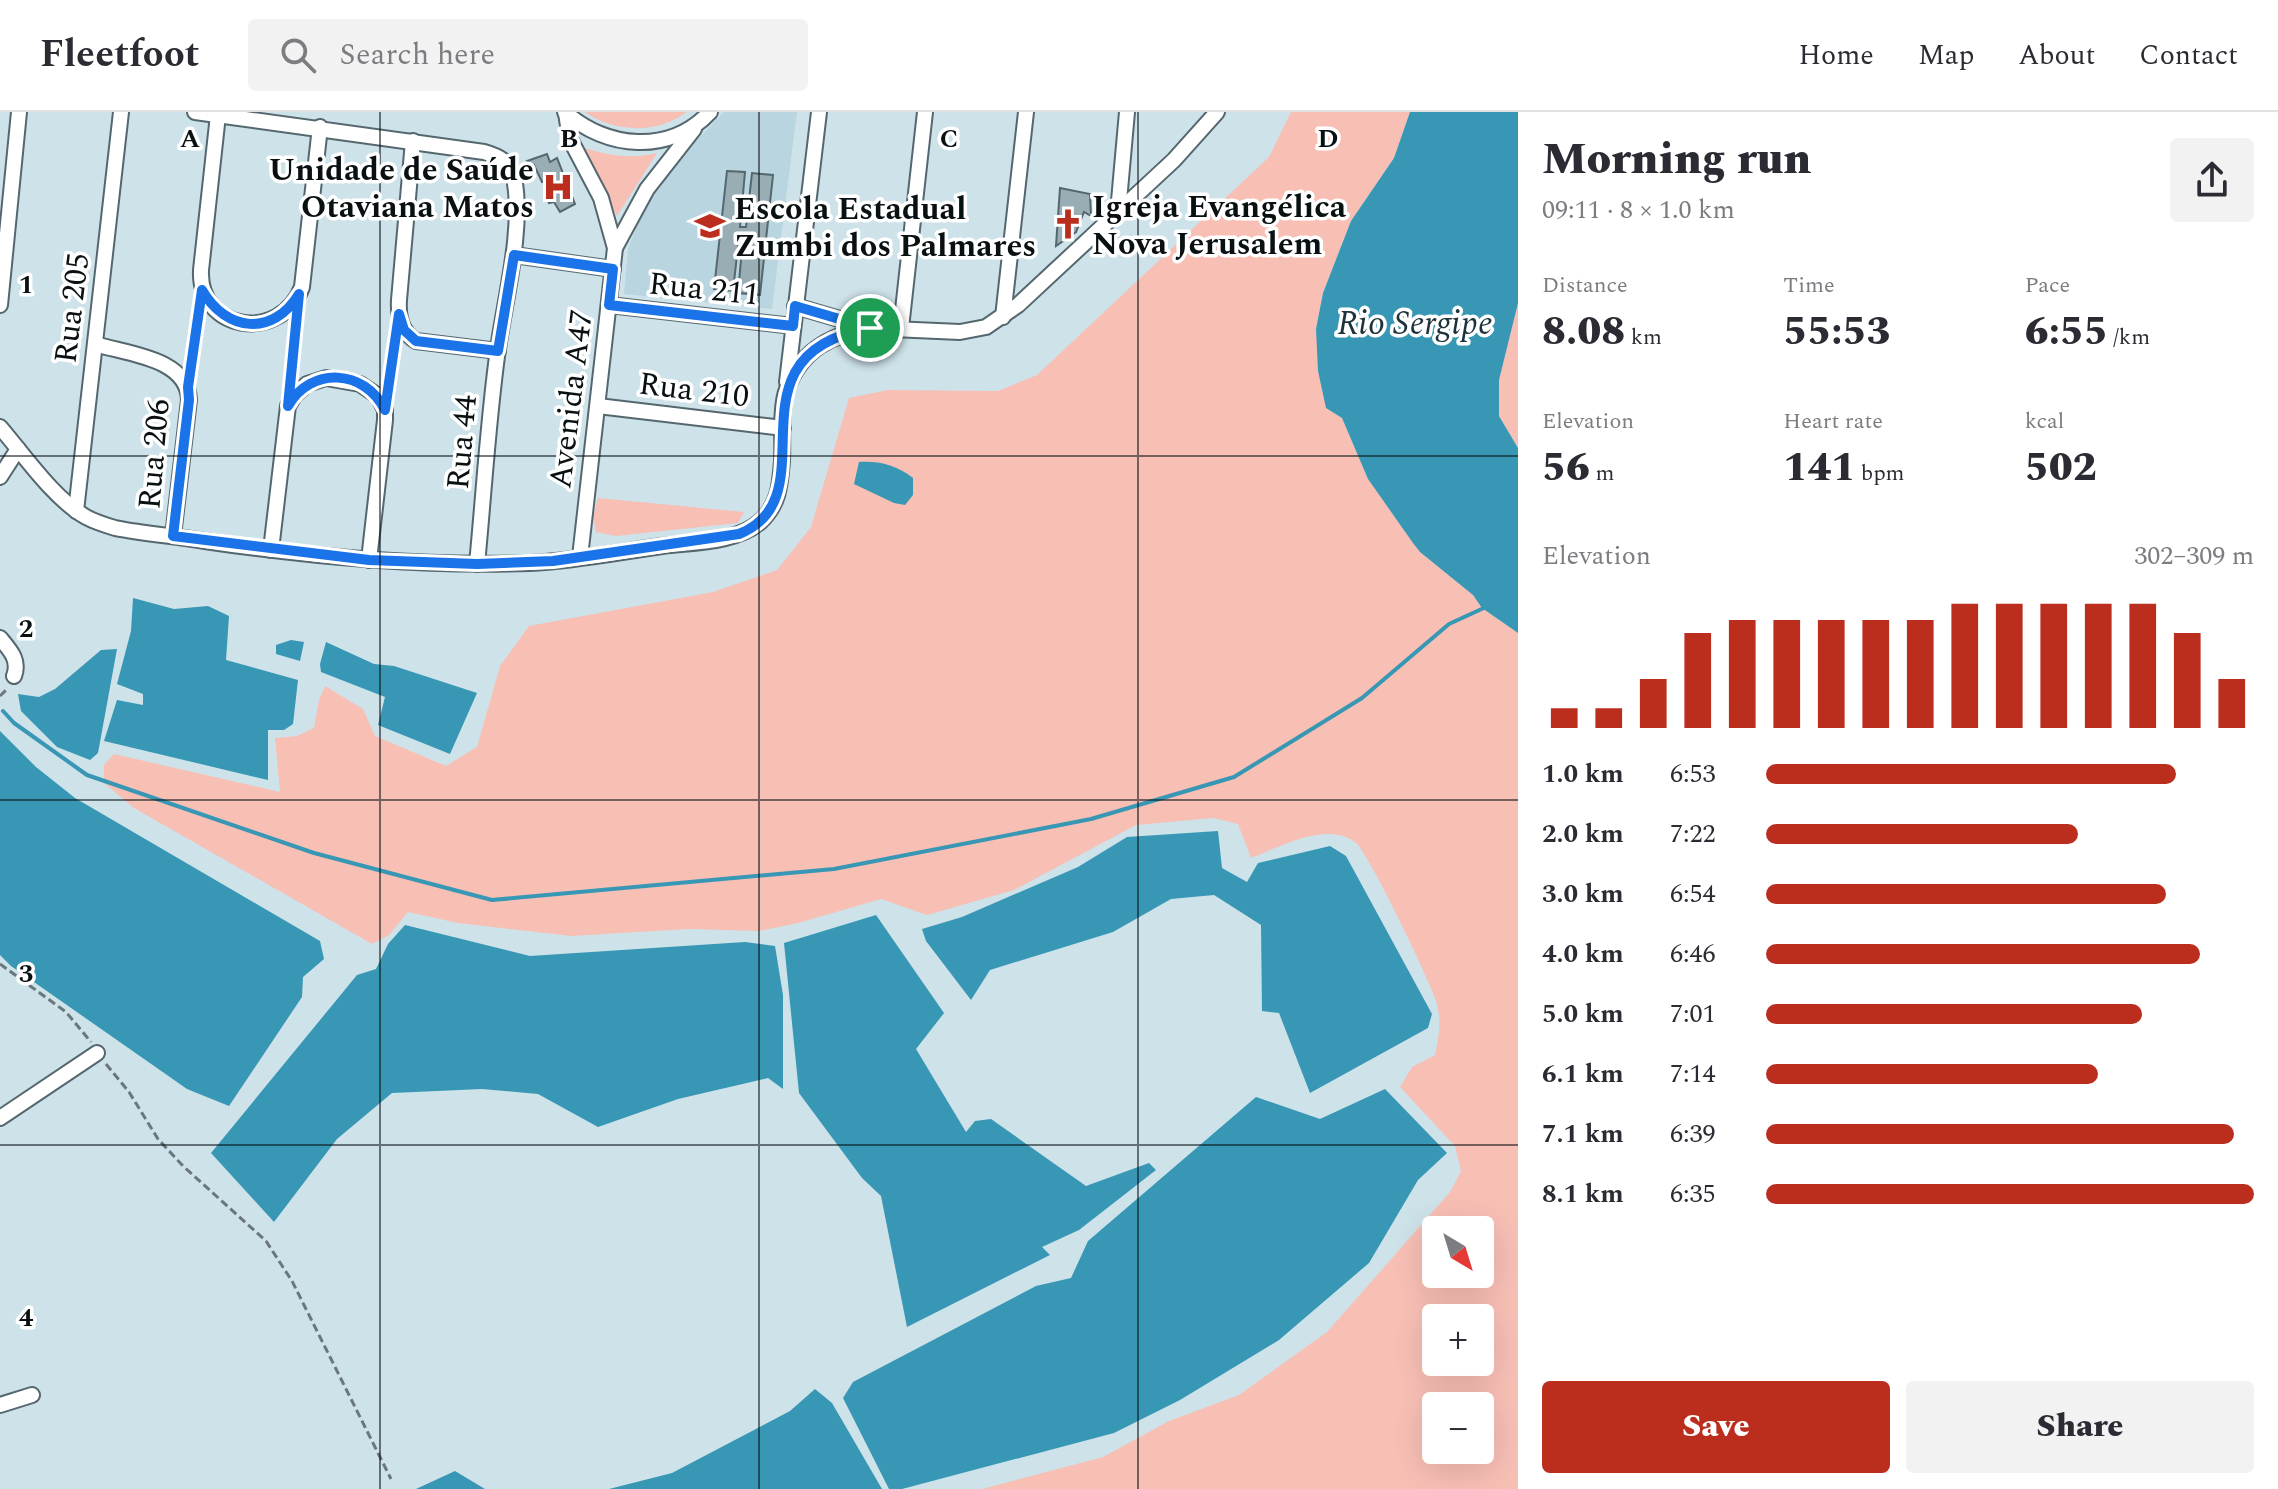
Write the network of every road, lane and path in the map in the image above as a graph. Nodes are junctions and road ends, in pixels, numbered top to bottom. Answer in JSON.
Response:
{"nodes":[{"id":1,"x":19,"y":112,"type":"edge"},
{"id":2,"x":121,"y":112,"type":"edge"},
{"id":3,"x":195,"y":112,"type":"edge"},
{"id":4,"x":819,"y":112,"type":"edge"},
{"id":5,"x":925,"y":112,"type":"edge"},
{"id":6,"x":1026,"y":112,"type":"edge"},
{"id":7,"x":1127,"y":112,"type":"edge"},
{"id":8,"x":1217,"y":112,"type":"edge"},
{"id":9,"x":566,"y":113,"type":"edge"},
{"id":10,"x":708,"y":114,"type":"edge"},
{"id":11,"x":218,"y":115,"type":"junction"},
{"id":12,"x":320,"y":127,"type":"junction"},
{"id":13,"x":413,"y":141,"type":"junction"},
{"id":14,"x":1118,"y":212,"type":"junction"},
{"id":15,"x":615,"y":248,"type":"junction"},
{"id":16,"x":514,"y":255,"type":"junction"},
{"id":17,"x":613,"y":269,"type":"junction"},
{"id":18,"x":202,"y":290,"type":"junction"},
{"id":19,"x":299,"y":294,"type":"junction"},
{"id":20,"x":0,"y":305,"type":"edge"},
{"id":21,"x":609,"y":305,"type":"junction"},
{"id":22,"x":795,"y":306,"type":"junction"},
{"id":23,"x":399,"y":314,"type":"junction"},
{"id":24,"x":1003,"y":317,"type":"junction"},
{"id":25,"x":793,"y":326,"type":"junction"},
{"id":26,"x":870,"y":328,"type":"junction"},
{"id":27,"x":901,"y":328,"type":"junction"},
{"id":28,"x":95,"y":344,"type":"junction"},
{"id":29,"x":498,"y":351,"type":"junction"},
{"id":30,"x":188,"y":387,"type":"junction"},
{"id":31,"x":786,"y":390,"type":"junction"},
{"id":32,"x":288,"y":406,"type":"junction"},
{"id":33,"x":598,"y":406,"type":"junction"},
{"id":34,"x":385,"y":410,"type":"junction"},
{"id":35,"x":0,"y":427,"type":"edge"},
{"id":36,"x":783,"y":428,"type":"junction"},
{"id":37,"x":18,"y":449,"type":"junction"},
{"id":38,"x":0,"y":477,"type":"edge"},
{"id":39,"x":76,"y":511,"type":"junction"},
{"id":40,"x":173,"y":536,"type":"junction"},
{"id":41,"x":271,"y":550,"type":"junction"},
{"id":42,"x":580,"y":557,"type":"junction"},
{"id":43,"x":369,"y":560,"type":"junction"},
{"id":44,"x":477,"y":564,"type":"junction"},
{"id":45,"x":0,"y":638,"type":"edge"},
{"id":46,"x":14,"y":676,"type":"dead end"},
{"id":47,"x":0,"y":964,"type":"edge"},
{"id":48,"x":97,"y":1053,"type":"junction"},
{"id":49,"x":0,"y":1118,"type":"edge"},
{"id":50,"x":32,"y":1395,"type":"dead end"},
{"id":51,"x":0,"y":1405,"type":"edge"},
{"id":52,"x":391,"y":1479,"type":"dead end"}],
"edges":[{"from":1,"to":20,"type":"street"},
{"from":2,"to":28,"type":"street","name":"Rua 205"},
{"from":3,"to":11,"type":"street"},
{"from":4,"to":22,"type":"street"},
{"from":5,"to":27,"type":"street"},
{"from":6,"to":24,"type":"street"},
{"from":7,"to":14,"type":"street"},
{"from":8,"to":14,"type":"street"},
{"from":9,"to":10,"type":"street"},
{"from":9,"to":15,"type":"street","name":"Avenida A47"},
{"from":10,"to":15,"type":"street","name":"Avenida A47"},
{"from":11,"to":12,"type":"street"},
{"from":11,"to":18,"type":"street"},
{"from":12,"to":13,"type":"street"},
{"from":12,"to":19,"type":"street"},
{"from":13,"to":16,"type":"street","name":"Rua 44"},
{"from":13,"to":23,"type":"street"},
{"from":14,"to":24,"type":"street"},
{"from":15,"to":17,"type":"street","name":"Avenida A47"},
{"from":16,"to":17,"type":"street"},
{"from":16,"to":29,"type":"street","name":"Rua 44"},
{"from":17,"to":21,"type":"street","name":"Avenida A47"},
{"from":18,"to":19,"type":"street"},
{"from":18,"to":30,"type":"street"},
{"from":19,"to":32,"type":"street"},
{"from":21,"to":25,"type":"street","name":"Rua 211"},
{"from":21,"to":33,"type":"street","name":"Avenida A47"},
{"from":22,"to":25,"type":"street"},
{"from":22,"to":26,"type":"street"},
{"from":23,"to":29,"type":"street"},
{"from":23,"to":34,"type":"street"},
{"from":24,"to":27,"type":"street"},
{"from":25,"to":31,"type":"street"},
{"from":26,"to":27,"type":"street"},
{"from":26,"to":31,"type":"street"},
{"from":28,"to":30,"type":"street","name":"Rua 206"},
{"from":28,"to":39,"type":"street","name":"Rua 205"},
{"from":29,"to":44,"type":"street","name":"Rua 44"},
{"from":30,"to":40,"type":"street","name":"Rua 206"},
{"from":31,"to":36,"type":"street"},
{"from":32,"to":34,"type":"street"},
{"from":32,"to":41,"type":"street"},
{"from":33,"to":36,"type":"street","name":"Rua 210"},
{"from":33,"to":42,"type":"street","name":"Avenida A47"},
{"from":34,"to":43,"type":"street"},
{"from":35,"to":37,"type":"street"},
{"from":36,"to":42,"type":"street"},
{"from":37,"to":38,"type":"street"},
{"from":37,"to":39,"type":"street"},
{"from":39,"to":40,"type":"street"},
{"from":40,"to":41,"type":"street"},
{"from":41,"to":43,"type":"street"},
{"from":42,"to":44,"type":"street"},
{"from":43,"to":44,"type":"street"},
{"from":45,"to":46,"type":"street"},
{"from":47,"to":48,"type":"path"},
{"from":48,"to":49,"type":"street"},
{"from":48,"to":52,"type":"path"},
{"from":50,"to":51,"type":"street"}]}
